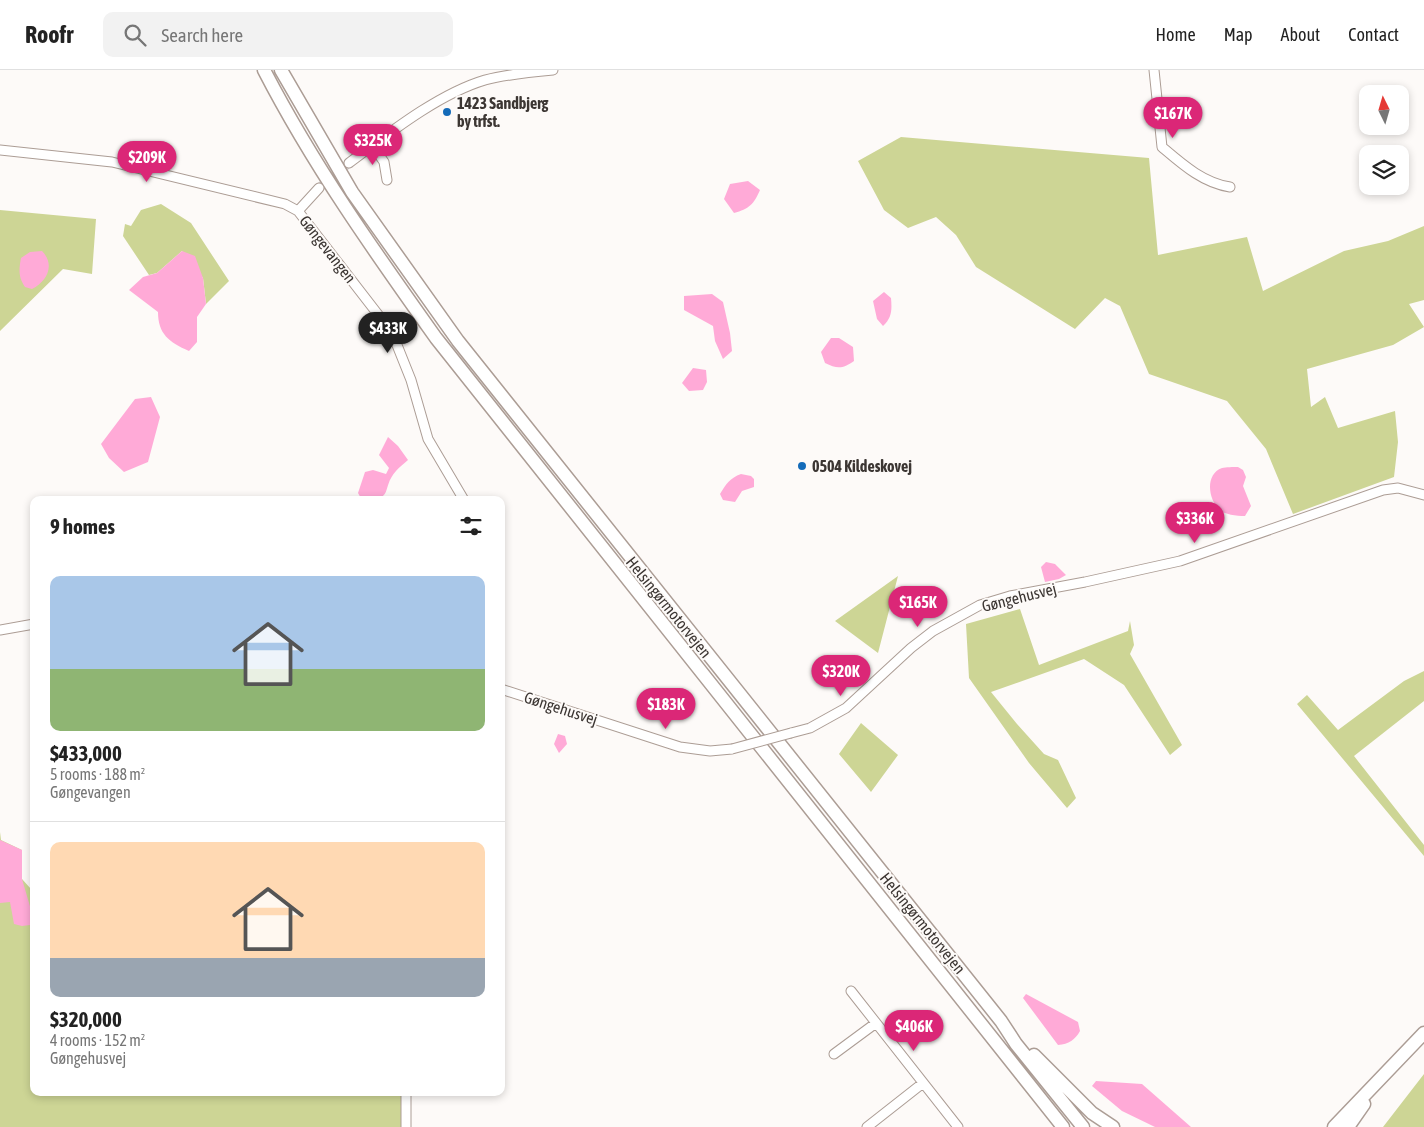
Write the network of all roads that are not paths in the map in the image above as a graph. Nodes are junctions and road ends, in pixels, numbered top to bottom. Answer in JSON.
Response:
{"nodes":[{"id":1,"x":264,"y":70,"type":"edge"},
{"id":2,"x":281,"y":70,"type":"edge"},
{"id":3,"x":553,"y":70,"type":"edge"},
{"id":4,"x":1154,"y":70,"type":"edge"},
{"id":5,"x":373,"y":146,"type":"junction"},
{"id":6,"x":0,"y":150,"type":"edge"},
{"id":7,"x":349,"y":163,"type":"tunnel mouth"},
{"id":8,"x":387,"y":180,"type":"dead end"},
{"id":9,"x":1230,"y":187,"type":"dead end"},
{"id":10,"x":319,"y":188,"type":"tunnel mouth"},
{"id":11,"x":298,"y":211,"type":"junction"},
{"id":12,"x":1424,"y":495,"type":"edge"},
{"id":13,"x":462,"y":496,"type":"edge"},
{"id":14,"x":30,"y":625,"type":"edge"},
{"id":15,"x":0,"y":630,"type":"edge"},
{"id":16,"x":505,"y":690,"type":"edge"},
{"id":17,"x":851,"y":991,"type":"dead end"},
{"id":18,"x":1001,"y":1021,"type":"junction"},
{"id":19,"x":876,"y":1023,"type":"junction"},
{"id":20,"x":1424,"y":1034,"type":"edge"},
{"id":21,"x":834,"y":1054,"type":"dead end"},
{"id":22,"x":1384,"y":1075,"type":"junction"},
{"id":23,"x":923,"y":1083,"type":"junction"},
{"id":24,"x":406,"y":1096,"type":"edge"},
{"id":25,"x":1364,"y":1104,"type":"junction"},
{"id":26,"x":406,"y":1127,"type":"edge"},
{"id":27,"x":867,"y":1127,"type":"edge"},
{"id":28,"x":958,"y":1127,"type":"edge"},
{"id":29,"x":1063,"y":1127,"type":"edge"},
{"id":30,"x":1083,"y":1127,"type":"edge"},
{"id":31,"x":1114,"y":1127,"type":"edge"},
{"id":32,"x":1326,"y":1127,"type":"edge"},
{"id":33,"x":1334,"y":1127,"type":"edge"},
{"id":34,"x":1343,"y":1127,"type":"edge"},
{"id":35,"x":1348,"y":1127,"type":"edge"}],
"edges":[{"from":1,"to":29,"type":"highway","name":"Helsingørmotorvejen"},
{"from":2,"to":18,"type":"highway","name":"Helsingørmotorvejen"},
{"from":3,"to":5,"type":"street"},
{"from":4,"to":9,"type":"street"},
{"from":5,"to":7,"type":"street"},
{"from":5,"to":8,"type":"street"},
{"from":6,"to":11,"type":"street"},
{"from":10,"to":11,"type":"street"},
{"from":11,"to":13,"type":"street","name":"Gøngevangen"},
{"from":12,"to":16,"type":"street","name":"Gøngehusvej","bridge":true},
{"from":14,"to":15,"type":"street"},
{"from":17,"to":19,"type":"street"},
{"from":18,"to":30,"type":"highway","name":"Helsingørmotorvejen"},
{"from":18,"to":31,"type":"highway"},
{"from":19,"to":21,"type":"street"},
{"from":19,"to":23,"type":"street"},
{"from":20,"to":22,"type":"highway"},
{"from":20,"to":25,"type":"highway"},
{"from":22,"to":32,"type":"highway"},
{"from":22,"to":33,"type":"highway"},
{"from":23,"to":27,"type":"street"},
{"from":23,"to":28,"type":"street"},
{"from":24,"to":26,"type":"street"},
{"from":25,"to":34,"type":"highway"},
{"from":25,"to":35,"type":"highway"}]}
